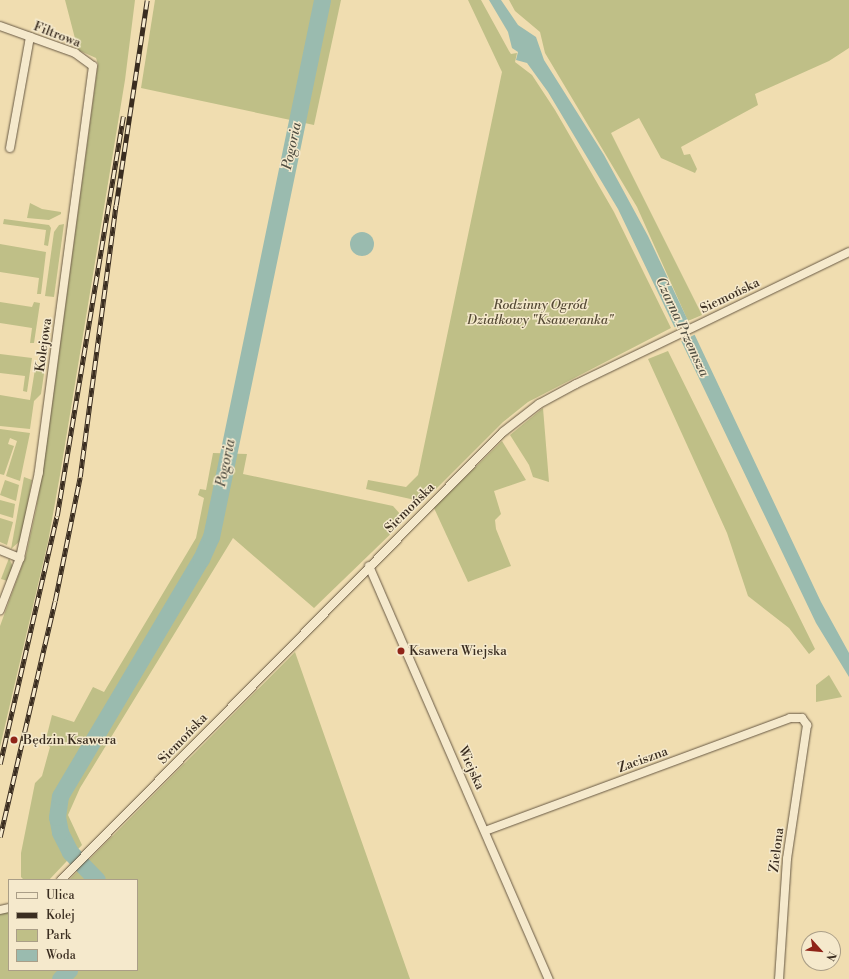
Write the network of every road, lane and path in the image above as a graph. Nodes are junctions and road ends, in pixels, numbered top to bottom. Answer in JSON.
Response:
{"nodes":[{"id":1,"x":0,"y":26,"type":"edge"},
{"id":2,"x":30,"y":37,"type":"junction"},
{"id":3,"x":92,"y":78,"type":"joint"},
{"id":4,"x":10,"y":148,"type":"dead end"},
{"id":5,"x":849,"y":252,"type":"edge"},
{"id":6,"x":0,"y":550,"type":"edge"},
{"id":7,"x":20,"y":558,"type":"junction"},
{"id":8,"x":369,"y":566,"type":"junction"},
{"id":9,"x":0,"y":610,"type":"edge"},
{"id":10,"x":807,"y":725,"type":"joint"},
{"id":11,"x":485,"y":831,"type":"junction"},
{"id":12,"x":62,"y":879,"type":"edge"},
{"id":13,"x":549,"y":979,"type":"edge"},
{"id":14,"x":779,"y":979,"type":"edge"}],
"edges":[{"from":1,"to":2,"type":"street","name":"Filtrowa"},
{"from":2,"to":3,"type":"street","name":"Filtrowa"},
{"from":2,"to":4,"type":"street"},
{"from":3,"to":7,"type":"street","name":"Kolejowa"},
{"from":5,"to":8,"type":"street","name":"Siemońska"},
{"from":6,"to":7,"type":"street"},
{"from":7,"to":9,"type":"street","name":"Kolejowa"},
{"from":8,"to":11,"type":"street","name":"Wiejska"},
{"from":8,"to":12,"type":"street","name":"Siemońska"},
{"from":10,"to":11,"type":"street","name":"Zaciszna"},
{"from":10,"to":14,"type":"street","name":"Zielona"},
{"from":11,"to":13,"type":"street","name":"Wiejska"}]}
